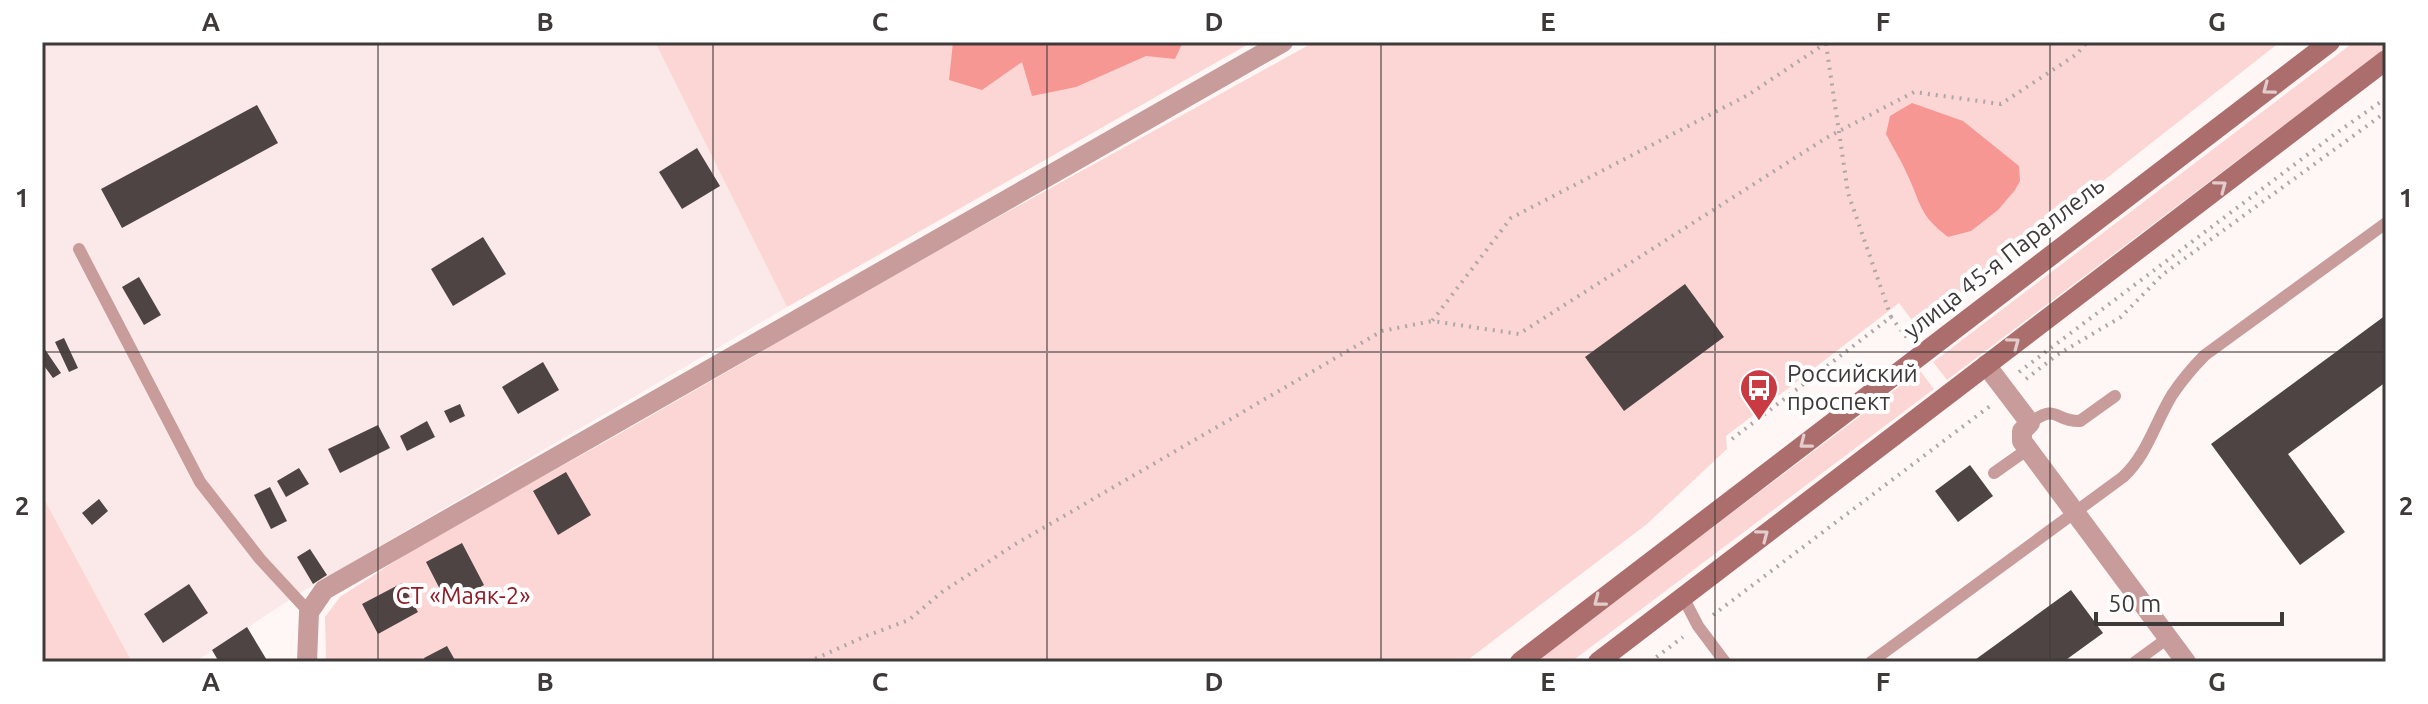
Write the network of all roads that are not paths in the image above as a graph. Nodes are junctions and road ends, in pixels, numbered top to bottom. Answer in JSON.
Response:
{"nodes":[{"id":1,"x":1283,"y":42,"type":"edge"},
{"id":2,"x":2330,"y":42,"type":"edge"},
{"id":3,"x":2386,"y":60,"type":"edge"},
{"id":4,"x":2386,"y":223,"type":"edge"},
{"id":5,"x":79,"y":249,"type":"dead end"},
{"id":6,"x":1986,"y":365,"type":"junction"},
{"id":7,"x":2115,"y":396,"type":"dead end"},
{"id":8,"x":2030,"y":423,"type":"junction"},
{"id":9,"x":2028,"y":449,"type":"junction"},
{"id":10,"x":1994,"y":473,"type":"dead end"},
{"id":11,"x":2075,"y":513,"type":"junction"},
{"id":12,"x":1683,"y":597,"type":"junction"},
{"id":13,"x":309,"y":612,"type":"junction"},
{"id":14,"x":2168,"y":638,"type":"junction"},
{"id":15,"x":307,"y":662,"type":"edge"},
{"id":16,"x":1520,"y":662,"type":"edge"},
{"id":17,"x":1598,"y":662,"type":"edge"},
{"id":18,"x":1725,"y":662,"type":"edge"},
{"id":19,"x":1871,"y":662,"type":"edge"},
{"id":20,"x":2135,"y":662,"type":"edge"},
{"id":21,"x":2186,"y":662,"type":"edge"}],
"edges":[{"from":1,"to":13,"type":"street"},
{"from":2,"to":16,"type":"main road","name":"улица 45-я Параллель","one_way":true},
{"from":6,"to":3,"type":"main road","one_way":true},
{"from":4,"to":11,"type":"lane"},
{"from":5,"to":13,"type":"lane"},
{"from":6,"to":8,"type":"street"},
{"from":12,"to":6,"type":"main road","one_way":true},
{"from":7,"to":8,"type":"lane"},
{"from":8,"to":9,"type":"street"},
{"from":9,"to":10,"type":"lane"},
{"from":9,"to":11,"type":"street"},
{"from":11,"to":14,"type":"street"},
{"from":11,"to":19,"type":"lane"},
{"from":12,"to":17,"type":"main road"},
{"from":12,"to":18,"type":"lane"},
{"from":13,"to":15,"type":"street"},
{"from":14,"to":20,"type":"lane"},
{"from":14,"to":21,"type":"street"}]}
